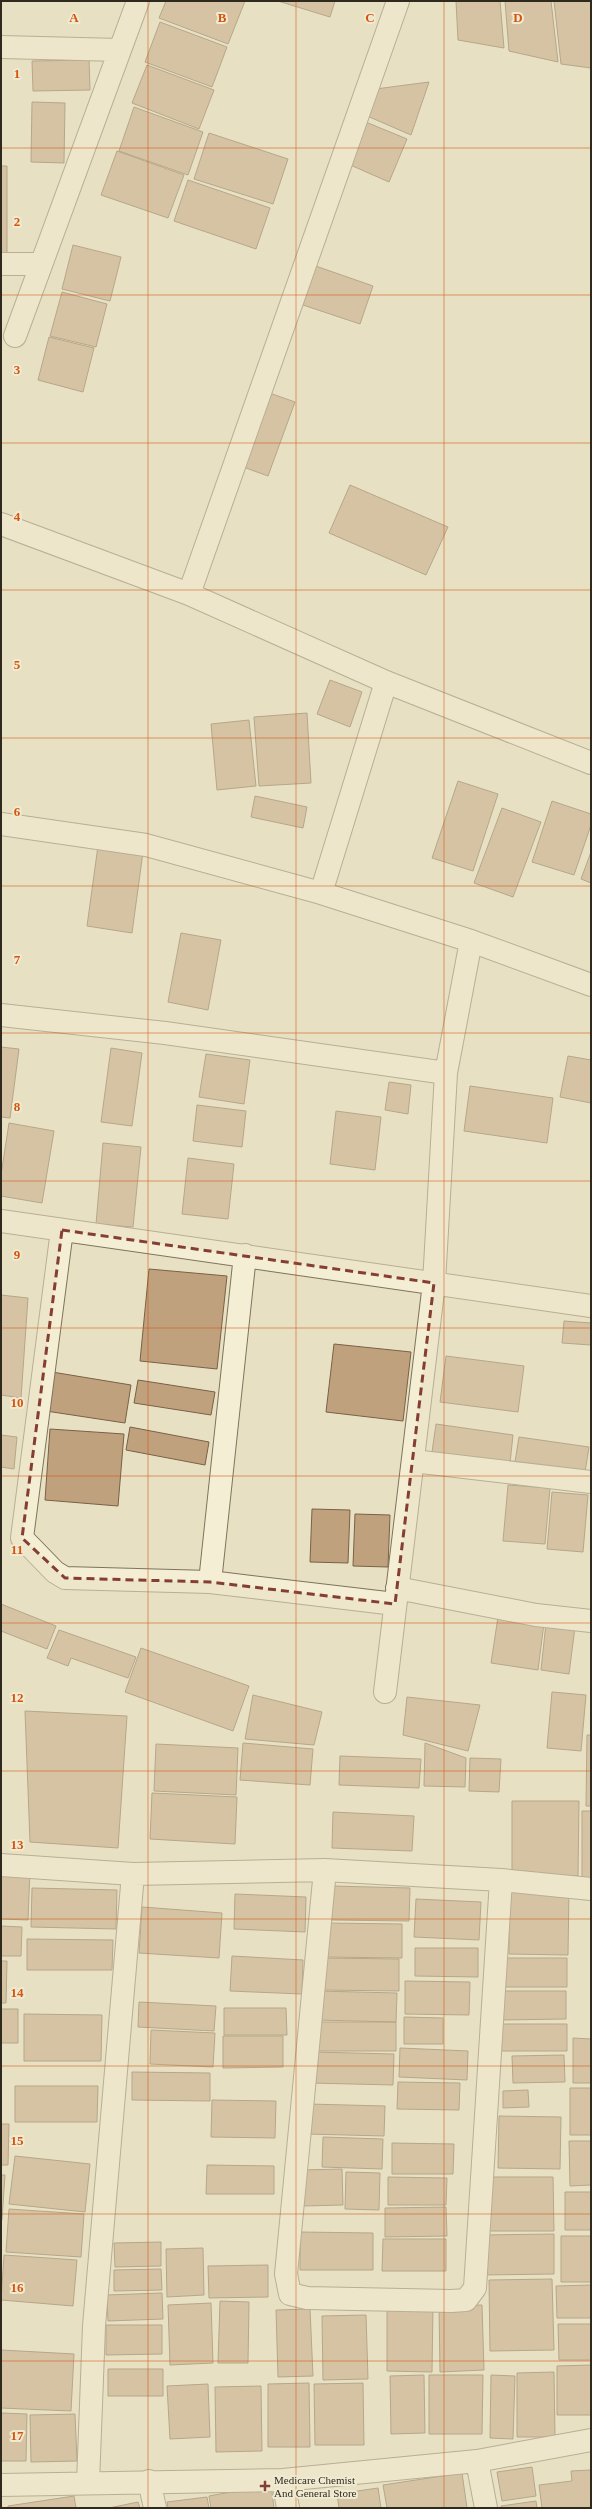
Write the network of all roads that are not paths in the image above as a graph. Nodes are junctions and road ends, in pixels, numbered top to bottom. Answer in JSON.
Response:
{"nodes":[{"id":1,"x":138,"y":1,"type":"edge"},
{"id":2,"x":398,"y":1,"type":"edge"},
{"id":3,"x":1,"y":47,"type":"edge"},
{"id":4,"x":120,"y":50,"type":"junction"},
{"id":5,"x":1,"y":264,"type":"edge"},
{"id":6,"x":42,"y":264,"type":"junction"},
{"id":7,"x":15,"y":336,"type":"dead end"},
{"id":8,"x":1,"y":524,"type":"edge"},
{"id":9,"x":189,"y":594,"type":"junction"},
{"id":10,"x":386,"y":682,"type":"junction"},
{"id":11,"x":591,"y":763,"type":"edge"},
{"id":12,"x":1,"y":824,"type":"edge"},
{"id":13,"x":321,"y":893,"type":"junction"},
{"id":14,"x":471,"y":941,"type":"junction"},
{"id":15,"x":591,"y":985,"type":"edge"},
{"id":16,"x":1,"y":1015,"type":"edge"},
{"id":17,"x":446,"y":1073,"type":"junction"},
{"id":18,"x":1,"y":1221,"type":"edge"},
{"id":19,"x":62,"y":1230,"type":"junction"},
{"id":20,"x":245,"y":1254,"type":"junction"},
{"id":21,"x":434,"y":1283,"type":"junction"},
{"id":22,"x":591,"y":1306,"type":"edge"},
{"id":23,"x":413,"y":1461,"type":"junction"},
{"id":24,"x":591,"y":1482,"type":"edge"},
{"id":25,"x":210,"y":1582,"type":"junction"},
{"id":26,"x":396,"y":1596,"type":"junction"},
{"id":27,"x":591,"y":1622,"type":"edge"},
{"id":28,"x":385,"y":1692,"type":"dead end"},
{"id":29,"x":1,"y":1865,"type":"edge"},
{"id":30,"x":325,"y":1870,"type":"junction"},
{"id":31,"x":133,"y":1874,"type":"junction"},
{"id":32,"x":501,"y":1880,"type":"junction"},
{"id":33,"x":591,"y":1889,"type":"edge"},
{"id":34,"x":591,"y":2440,"type":"edge"},
{"id":35,"x":477,"y":2461,"type":"junction"},
{"id":36,"x":283,"y":2480,"type":"junction"},
{"id":37,"x":149,"y":2481,"type":"junction"},
{"id":38,"x":88,"y":2483,"type":"junction"},
{"id":39,"x":1,"y":2485,"type":"edge"},
{"id":40,"x":155,"y":2508,"type":"edge"},
{"id":41,"x":288,"y":2508,"type":"edge"},
{"id":42,"x":486,"y":2508,"type":"edge"}],
"edges":[{"from":1,"to":4,"type":"street"},
{"from":2,"to":9,"type":"street"},
{"from":3,"to":4,"type":"street"},
{"from":4,"to":6,"type":"street"},
{"from":5,"to":6,"type":"street"},
{"from":6,"to":7,"type":"street"},
{"from":8,"to":9,"type":"street"},
{"from":9,"to":10,"type":"street"},
{"from":10,"to":11,"type":"street"},
{"from":10,"to":13,"type":"street"},
{"from":12,"to":13,"type":"street"},
{"from":13,"to":14,"type":"street"},
{"from":14,"to":15,"type":"street"},
{"from":14,"to":17,"type":"street"},
{"from":16,"to":17,"type":"street"},
{"from":17,"to":21,"type":"street"},
{"from":18,"to":19,"type":"street"},
{"from":19,"to":20,"type":"street"},
{"from":19,"to":25,"type":"street"},
{"from":20,"to":21,"type":"street"},
{"from":20,"to":25,"type":"street"},
{"from":21,"to":22,"type":"street"},
{"from":21,"to":23,"type":"street"},
{"from":23,"to":24,"type":"street"},
{"from":23,"to":26,"type":"street"},
{"from":25,"to":26,"type":"street"},
{"from":26,"to":27,"type":"street"},
{"from":26,"to":28,"type":"street"},
{"from":29,"to":31,"type":"street"},
{"from":30,"to":31,"type":"street"},
{"from":30,"to":32,"type":"street"},
{"from":30,"to":32,"type":"street"},
{"from":31,"to":38,"type":"street"},
{"from":32,"to":33,"type":"street"},
{"from":34,"to":35,"type":"street"},
{"from":35,"to":36,"type":"street"},
{"from":35,"to":42,"type":"street"},
{"from":36,"to":37,"type":"street"},
{"from":36,"to":41,"type":"street"},
{"from":37,"to":38,"type":"street"},
{"from":37,"to":40,"type":"street"},
{"from":38,"to":39,"type":"street"}]}
